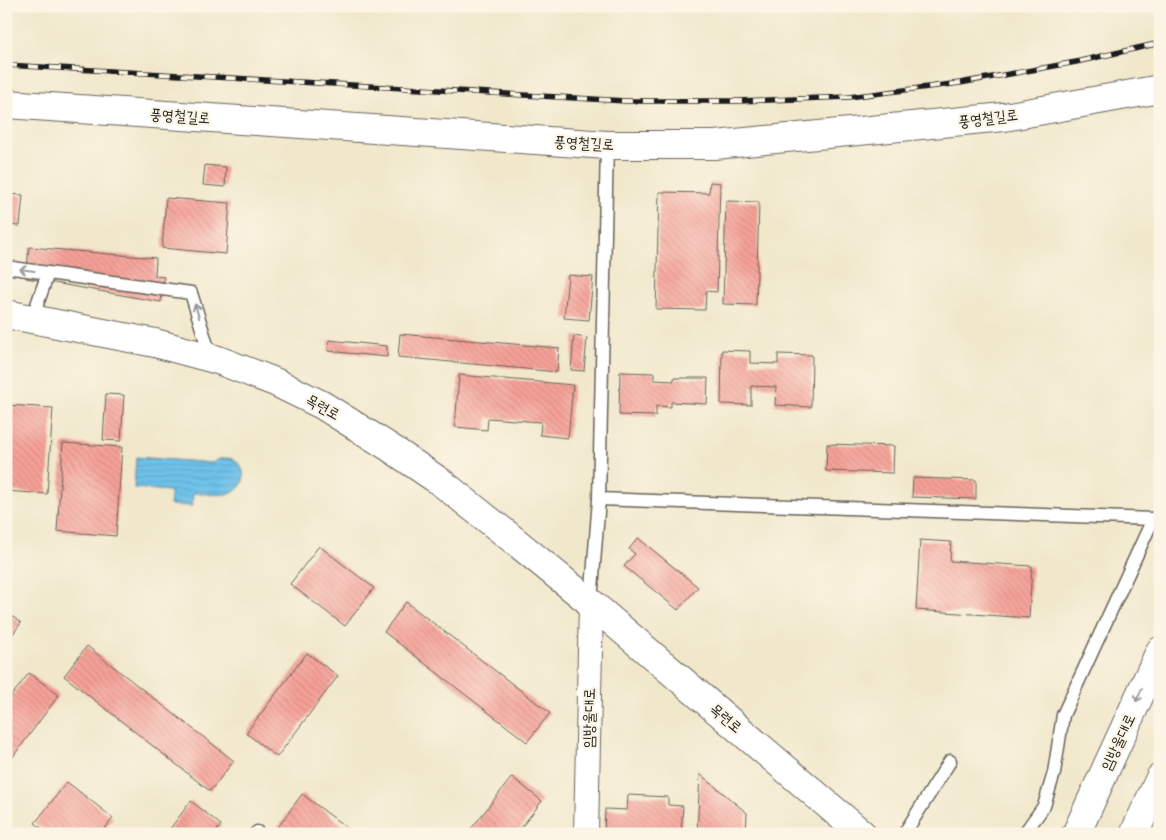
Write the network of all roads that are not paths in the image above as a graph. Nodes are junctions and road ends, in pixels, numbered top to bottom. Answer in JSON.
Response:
{"nodes":[{"id":1,"x":1160,"y":89,"type":"edge"},
{"id":2,"x":6,"y":104,"type":"edge"},
{"id":3,"x":607,"y":145,"type":"junction"},
{"id":4,"x":6,"y":267,"type":"edge"},
{"id":5,"x":48,"y":273,"type":"junction"},
{"id":6,"x":19,"y":317,"type":"edge"},
{"id":7,"x":211,"y":358,"type":"junction"},
{"id":8,"x":599,"y":499,"type":"junction"},
{"id":9,"x":1156,"y":516,"type":"edge"},
{"id":10,"x":590,"y":603,"type":"junction"},
{"id":11,"x":1160,"y":651,"type":"edge"},
{"id":12,"x":950,"y":761,"type":"dead end"},
{"id":13,"x":1160,"y":778,"type":"edge"},
{"id":14,"x":835,"y":810,"type":"junction"},
{"id":15,"x":1079,"y":826,"type":"edge"},
{"id":16,"x":586,"y":834,"type":"edge"},
{"id":17,"x":851,"y":834,"type":"edge"},
{"id":18,"x":862,"y":834,"type":"edge"},
{"id":19,"x":885,"y":834,"type":"edge"},
{"id":20,"x":904,"y":834,"type":"edge"},
{"id":21,"x":1024,"y":834,"type":"edge"},
{"id":22,"x":1060,"y":834,"type":"edge"},
{"id":23,"x":1134,"y":834,"type":"edge"}],
"edges":[{"from":1,"to":3,"type":"main road","name":"풍영철길로"},
{"from":2,"to":3,"type":"main road","name":"풍영철길로"},
{"from":3,"to":8,"type":"lane"},
{"from":5,"to":4,"type":"lane","one_way":true},
{"from":5,"to":6,"type":"lane"},
{"from":7,"to":5,"type":"lane","one_way":true},
{"from":6,"to":7,"type":"main road","name":"목련로"},
{"from":7,"to":10,"type":"main road","name":"목련로"},
{"from":8,"to":9,"type":"lane"},
{"from":8,"to":10,"type":"lane"},
{"from":9,"to":21,"type":"lane"},
{"from":10,"to":14,"type":"main road","name":"목련로"},
{"from":10,"to":16,"type":"street","name":"임방울대로"},
{"from":11,"to":15,"type":"main road","name":"임방울대로","one_way":true},
{"from":12,"to":20,"type":"lane"},
{"from":13,"to":23,"type":"main road"},
{"from":14,"to":17,"type":"main road"},
{"from":14,"to":18,"type":"main road","name":"목련로"},
{"from":14,"to":19,"type":"main road"},
{"from":15,"to":22,"type":"main road"}]}
